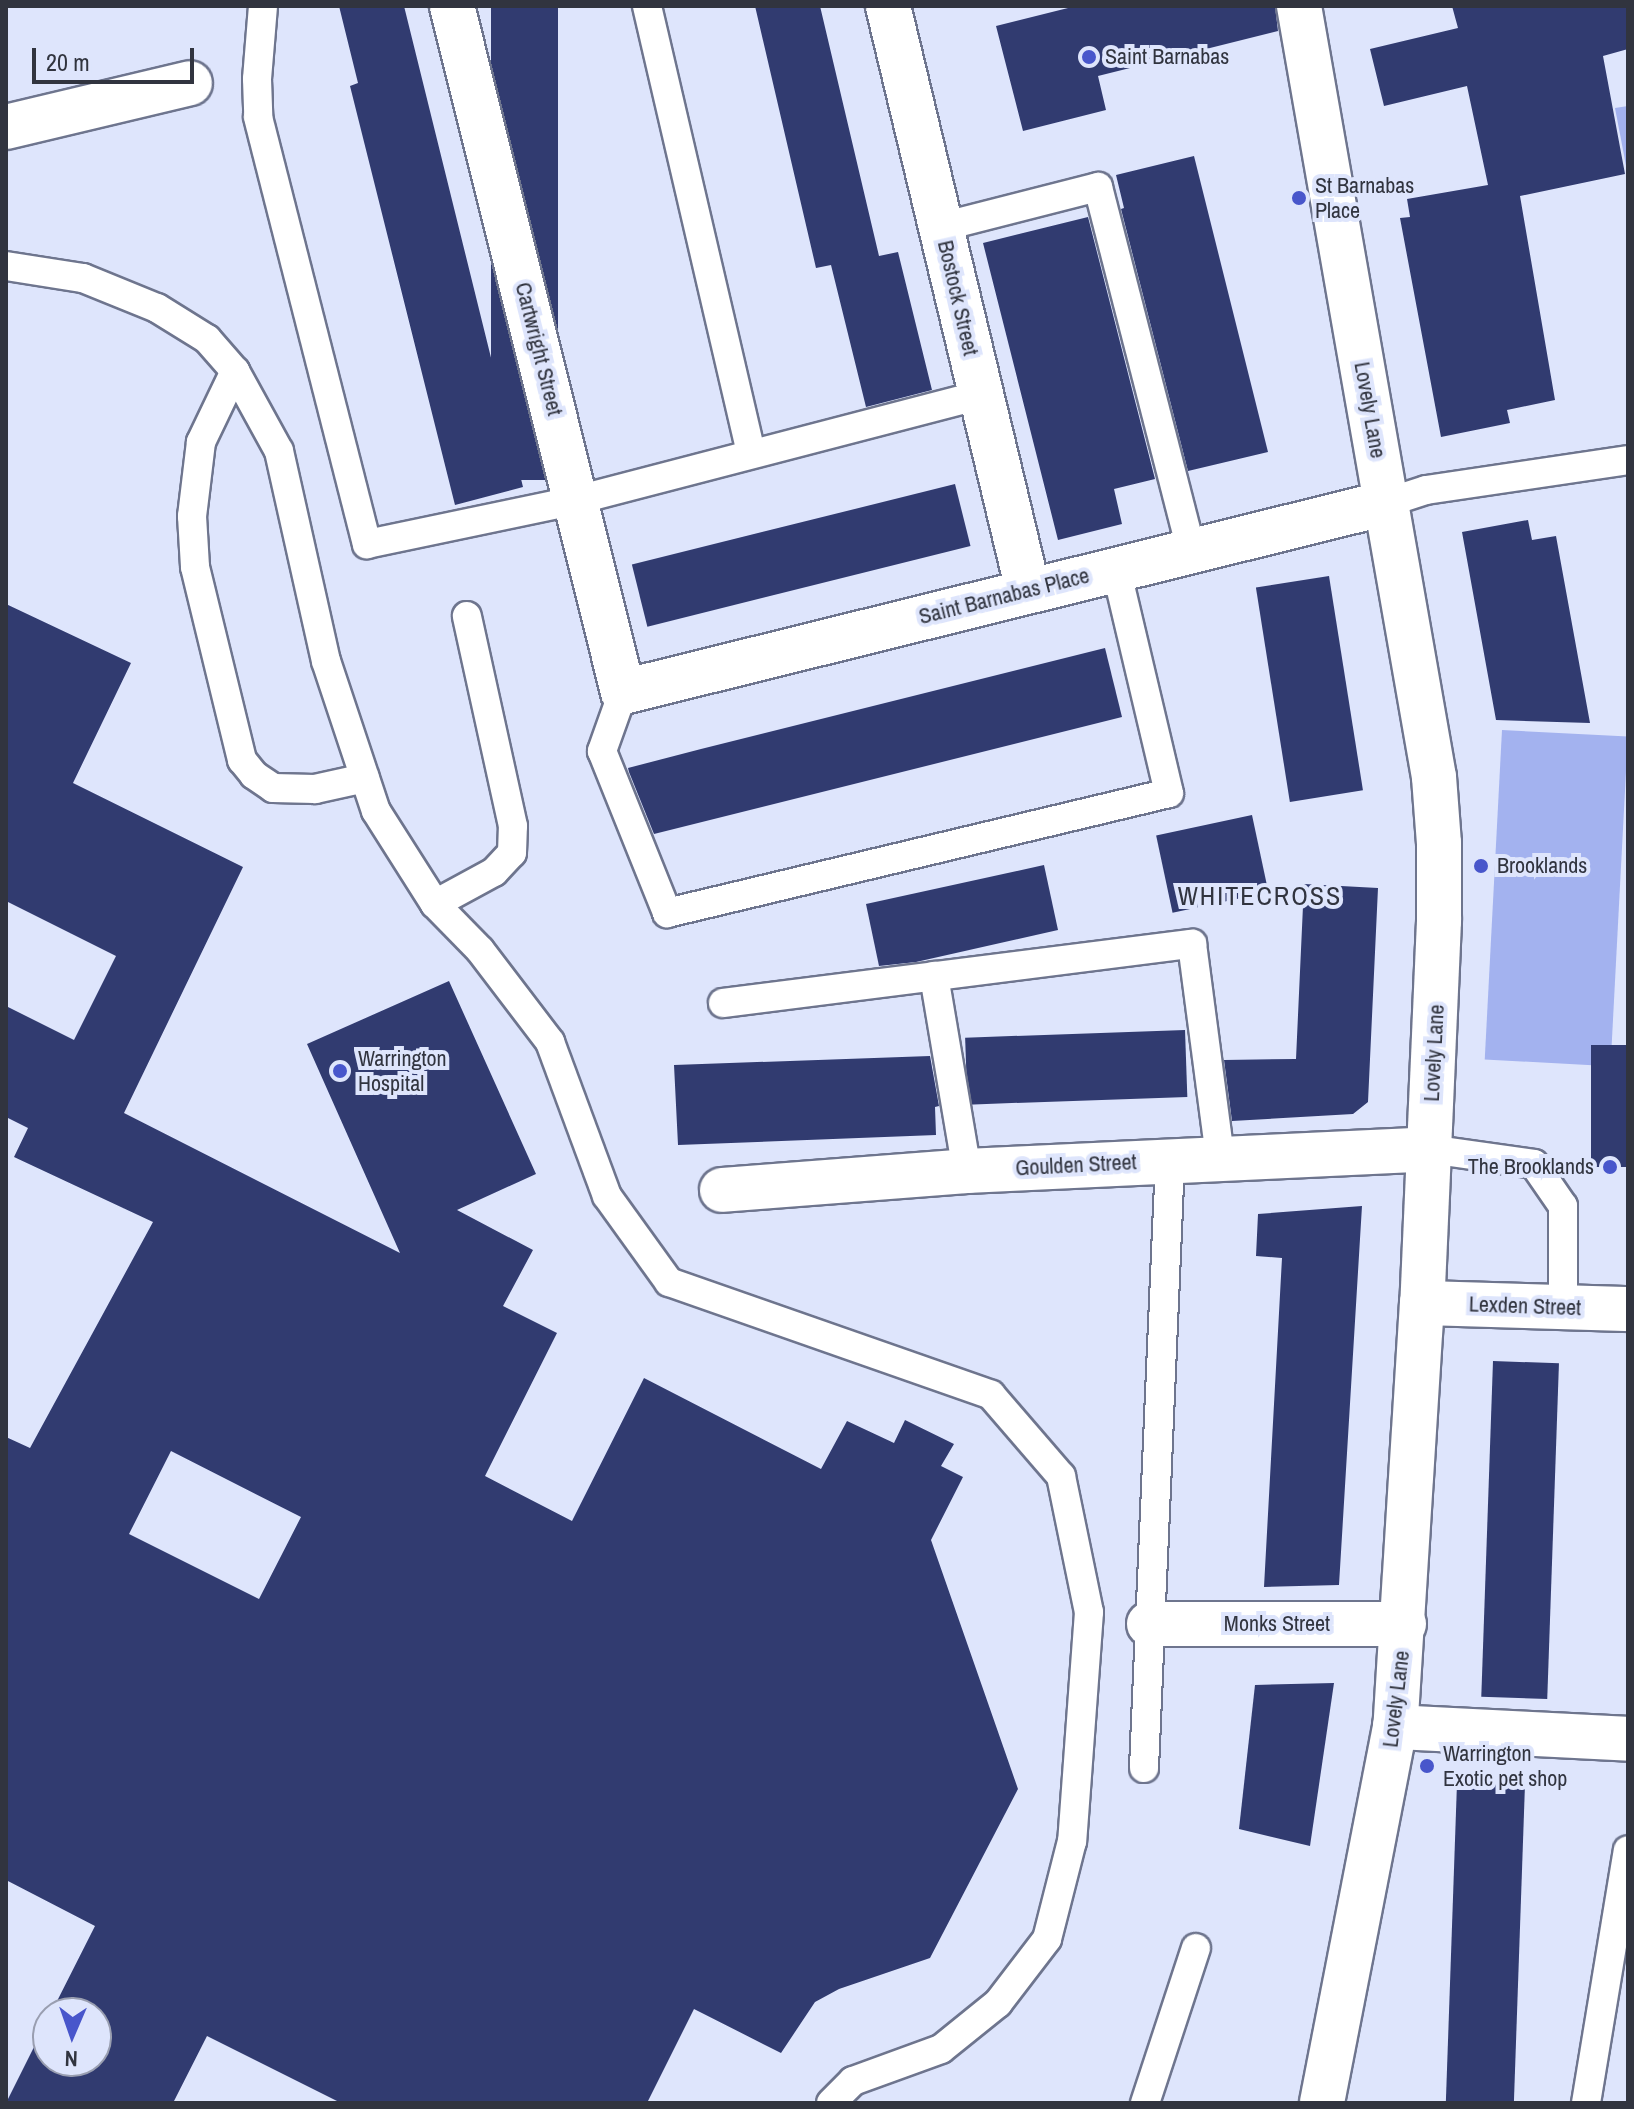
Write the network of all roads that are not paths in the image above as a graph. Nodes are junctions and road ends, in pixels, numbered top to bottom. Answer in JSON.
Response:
{"nodes":[{"id":1,"x":263,"y":6,"type":"edge"},
{"id":2,"x":452,"y":6,"type":"edge"},
{"id":3,"x":647,"y":6,"type":"edge"},
{"id":4,"x":888,"y":6,"type":"edge"},
{"id":5,"x":1299,"y":6,"type":"edge"},
{"id":6,"x":190,"y":83,"type":"dead end"},
{"id":7,"x":6,"y":127,"type":"edge"},
{"id":8,"x":941,"y":227,"type":"junction"},
{"id":9,"x":6,"y":266,"type":"edge"},
{"id":10,"x":235,"y":371,"type":"junction"},
{"id":11,"x":981,"y":395,"type":"junction"},
{"id":12,"x":751,"y":453,"type":"junction"},
{"id":13,"x":1628,"y":460,"type":"edge"},
{"id":14,"x":577,"y":500,"type":"junction"},
{"id":15,"x":1386,"y":503,"type":"junction"},
{"id":16,"x":1191,"y":550,"type":"junction"},
{"id":17,"x":1116,"y":568,"type":"junction"},
{"id":18,"x":1028,"y":590,"type":"junction"},
{"id":19,"x":467,"y":616,"type":"dead end"},
{"id":20,"x":623,"y":692,"type":"junction"},
{"id":21,"x":365,"y":778,"type":"junction"},
{"id":22,"x":435,"y":904,"type":"junction"},
{"id":23,"x":934,"y":976,"type":"junction"},
{"id":24,"x":723,"y":1003,"type":"dead end"},
{"id":25,"x":1429,"y":1149,"type":"junction"},
{"id":26,"x":1220,"y":1157,"type":"junction"},
{"id":27,"x":1170,"y":1160,"type":"junction"},
{"id":28,"x":967,"y":1171,"type":"junction"},
{"id":29,"x":722,"y":1190,"type":"dead end"},
{"id":30,"x":1422,"y":1303,"type":"junction"},
{"id":31,"x":1563,"y":1307,"type":"junction"},
{"id":32,"x":1628,"y":1309,"type":"edge"},
{"id":33,"x":1149,"y":1624,"type":"junction"},
{"id":34,"x":1404,"y":1624,"type":"junction"},
{"id":35,"x":1395,"y":1727,"type":"junction"},
{"id":36,"x":1628,"y":1739,"type":"edge"},
{"id":37,"x":1144,"y":1768,"type":"dead end"},
{"id":38,"x":1628,"y":1850,"type":"edge"},
{"id":39,"x":1196,"y":1948,"type":"dead end"},
{"id":40,"x":1619,"y":1963,"type":"edge"},
{"id":41,"x":831,"y":2103,"type":"edge"},
{"id":42,"x":1145,"y":2103,"type":"edge"},
{"id":43,"x":1322,"y":2103,"type":"edge"},
{"id":44,"x":1586,"y":2103,"type":"edge"}],
"edges":[{"from":1,"to":14,"type":"lane"},
{"from":2,"to":14,"type":"street","name":"Cartwright Street"},
{"from":3,"to":12,"type":"lane"},
{"from":4,"to":8,"type":"street","name":"Bostock Street"},
{"from":5,"to":15,"type":"street","name":"Lovely Lane"},
{"from":6,"to":7,"type":"street"},
{"from":8,"to":11,"type":"street","name":"Bostock Street"},
{"from":8,"to":16,"type":"lane"},
{"from":9,"to":10,"type":"lane"},
{"from":10,"to":21,"type":"lane"},
{"from":10,"to":21,"type":"lane"},
{"from":11,"to":12,"type":"lane"},
{"from":11,"to":18,"type":"street","name":"Bostock Street"},
{"from":12,"to":14,"type":"lane"},
{"from":13,"to":15,"type":"lane"},
{"from":14,"to":20,"type":"street","name":"Cartwright Street"},
{"from":15,"to":16,"type":"street","name":"Saint Barnabas Place"},
{"from":15,"to":25,"type":"street","name":"Lovely Lane"},
{"from":16,"to":17,"type":"street","name":"Saint Barnabas Place"},
{"from":17,"to":18,"type":"street","name":"Saint Barnabas Place"},
{"from":17,"to":20,"type":"lane"},
{"from":18,"to":20,"type":"street","name":"Saint Barnabas Place"},
{"from":19,"to":22,"type":"lane"},
{"from":21,"to":22,"type":"lane"},
{"from":22,"to":41,"type":"lane"},
{"from":23,"to":24,"type":"lane"},
{"from":23,"to":26,"type":"lane"},
{"from":23,"to":28,"type":"lane"},
{"from":25,"to":26,"type":"street","name":"Goulden Street"},
{"from":25,"to":30,"type":"street","name":"Lovely Lane"},
{"from":25,"to":31,"type":"lane"},
{"from":26,"to":27,"type":"street","name":"Goulden Street"},
{"from":27,"to":28,"type":"street","name":"Goulden Street"},
{"from":27,"to":33,"type":"lane"},
{"from":28,"to":29,"type":"street","name":"Goulden Street"},
{"from":30,"to":31,"type":"street","name":"Lexden Street"},
{"from":30,"to":34,"type":"street","name":"Lovely Lane"},
{"from":31,"to":32,"type":"street","name":"Lexden Street"},
{"from":33,"to":34,"type":"street","name":"Monks Street"},
{"from":33,"to":37,"type":"lane"},
{"from":34,"to":35,"type":"street","name":"Lovely Lane"},
{"from":35,"to":36,"type":"street"},
{"from":35,"to":43,"type":"street","name":"Lovely Lane"},
{"from":38,"to":40,"type":"lane"},
{"from":39,"to":42,"type":"lane"},
{"from":40,"to":44,"type":"lane"}]}
